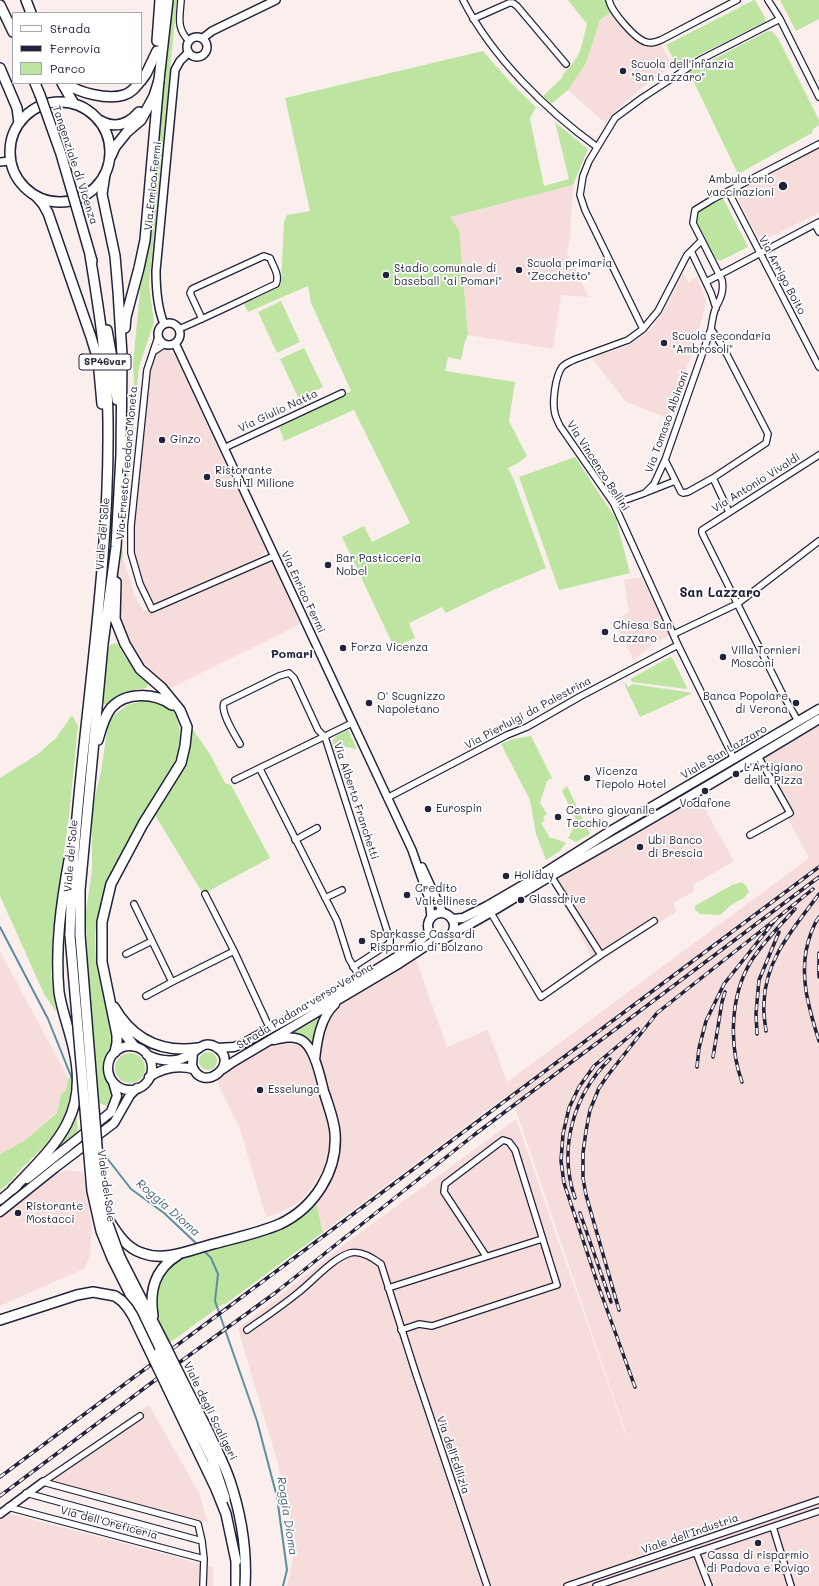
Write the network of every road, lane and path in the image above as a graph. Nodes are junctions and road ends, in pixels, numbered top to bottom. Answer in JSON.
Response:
{"nodes":[{"id":1,"x":26,"y":0,"type":"edge"},
{"id":2,"x":181,"y":0,"type":"edge"},
{"id":3,"x":276,"y":0,"type":"edge"},
{"id":4,"x":464,"y":0,"type":"edge"},
{"id":5,"x":609,"y":0,"type":"edge"},
{"id":6,"x":737,"y":0,"type":"edge"},
{"id":7,"x":768,"y":0,"type":"edge"},
{"id":8,"x":166,"y":1,"type":"edge"},
{"id":9,"x":0,"y":5,"type":"edge"},
{"id":10,"x":31,"y":12,"type":"edge"},
{"id":11,"x":473,"y":19,"type":"junction"},
{"id":12,"x":780,"y":19,"type":"junction"},
{"id":13,"x":12,"y":30,"type":"edge"},
{"id":14,"x":203,"y":38,"type":"junction"},
{"id":15,"x":189,"y":40,"type":"junction"},
{"id":16,"x":157,"y":51,"type":"junction"},
{"id":17,"x":188,"y":53,"type":"junction"},
{"id":18,"x":566,"y":64,"type":"dead end"},
{"id":19,"x":0,"y":68,"type":"edge"},
{"id":20,"x":142,"y":79,"type":"edge"},
{"id":21,"x":159,"y":80,"type":"junction"},
{"id":22,"x":35,"y":84,"type":"edge"},
{"id":23,"x":63,"y":84,"type":"edge"},
{"id":24,"x":68,"y":84,"type":"edge"},
{"id":25,"x":138,"y":84,"type":"edge"},
{"id":26,"x":819,"y":97,"type":"edge"},
{"id":27,"x":74,"y":104,"type":"junction"},
{"id":28,"x":99,"y":120,"type":"junction"},
{"id":29,"x":19,"y":122,"type":"junction"},
{"id":30,"x":819,"y":144,"type":"edge"},
{"id":31,"x":597,"y":148,"type":"junction"},
{"id":32,"x":110,"y":159,"type":"junction"},
{"id":33,"x":10,"y":161,"type":"junction"},
{"id":34,"x":0,"y":162,"type":"edge"},
{"id":35,"x":105,"y":174,"type":"junction"},
{"id":36,"x":728,"y":191,"type":"junction"},
{"id":37,"x":36,"y":196,"type":"junction"},
{"id":38,"x":817,"y":223,"type":"edge"},
{"id":39,"x":819,"y":232,"type":"edge"},
{"id":40,"x":701,"y":242,"type":"junction"},
{"id":41,"x":691,"y":251,"type":"junction"},
{"id":42,"x":759,"y":254,"type":"junction"},
{"id":43,"x":90,"y":255,"type":"junction"},
{"id":44,"x":719,"y":275,"type":"junction"},
{"id":45,"x":706,"y":282,"type":"junction"},
{"id":46,"x":716,"y":308,"type":"junction"},
{"id":47,"x":202,"y":319,"type":"junction"},
{"id":48,"x":164,"y":324,"type":"junction"},
{"id":49,"x":179,"y":329,"type":"junction"},
{"id":50,"x":643,"y":329,"type":"junction"},
{"id":51,"x":711,"y":329,"type":"junction"},
{"id":52,"x":158,"y":337,"type":"junction"},
{"id":53,"x":174,"y":343,"type":"junction"},
{"id":54,"x":166,"y":344,"type":"junction"},
{"id":55,"x":153,"y":352,"type":"junction"},
{"id":56,"x":122,"y":355,"type":"junction"},
{"id":57,"x":819,"y":367,"type":"edge"},
{"id":58,"x":342,"y":393,"type":"dead end"},
{"id":59,"x":224,"y":448,"type":"junction"},
{"id":60,"x":121,"y":455,"type":"junction"},
{"id":61,"x":819,"y":455,"type":"edge"},
{"id":62,"x":665,"y":460,"type":"junction"},
{"id":63,"x":108,"y":469,"type":"junction"},
{"id":64,"x":713,"y":478,"type":"junction"},
{"id":65,"x":675,"y":481,"type":"junction"},
{"id":66,"x":645,"y":493,"type":"junction"},
{"id":67,"x":614,"y":504,"type":"junction"},
{"id":68,"x":729,"y":512,"type":"junction"},
{"id":69,"x":819,"y":541,"type":"edge"},
{"id":70,"x":116,"y":547,"type":"junction"},
{"id":71,"x":274,"y":556,"type":"junction"},
{"id":72,"x":737,"y":604,"type":"junction"},
{"id":73,"x":674,"y":634,"type":"junction"},
{"id":74,"x":678,"y":645,"type":"junction"},
{"id":75,"x":819,"y":709,"type":"edge"},
{"id":76,"x":180,"y":710,"type":"junction"},
{"id":77,"x":819,"y":719,"type":"edge"},
{"id":78,"x":798,"y":721,"type":"junction"},
{"id":79,"x":352,"y":723,"type":"junction"},
{"id":80,"x":324,"y":737,"type":"junction"},
{"id":81,"x":240,"y":744,"type":"dead end"},
{"id":82,"x":758,"y":756,"type":"junction"},
{"id":83,"x":734,"y":759,"type":"junction"},
{"id":84,"x":91,"y":766,"type":"junction"},
{"id":85,"x":260,"y":768,"type":"junction"},
{"id":86,"x":235,"y":780,"type":"dead end"},
{"id":87,"x":387,"y":798,"type":"junction"},
{"id":88,"x":79,"y":803,"type":"junction"},
{"id":89,"x":317,"y":828,"type":"dead end"},
{"id":90,"x":750,"y":835,"type":"dead end"},
{"id":91,"x":295,"y":840,"type":"junction"},
{"id":92,"x":412,"y":850,"type":"junction"},
{"id":93,"x":551,"y":876,"type":"junction"},
{"id":94,"x":342,"y":890,"type":"dead end"},
{"id":95,"x":205,"y":894,"type":"dead end"},
{"id":96,"x":325,"y":898,"type":"junction"},
{"id":97,"x":134,"y":904,"type":"dead end"},
{"id":98,"x":491,"y":912,"type":"junction"},
{"id":99,"x":442,"y":913,"type":"junction"},
{"id":100,"x":431,"y":917,"type":"junction"},
{"id":101,"x":452,"y":919,"type":"junction"},
{"id":102,"x":654,"y":921,"type":"dead end"},
{"id":103,"x":429,"y":932,"type":"junction"},
{"id":104,"x":451,"y":934,"type":"junction"},
{"id":105,"x":75,"y":935,"type":"junction"},
{"id":106,"x":437,"y":939,"type":"junction"},
{"id":107,"x":152,"y":941,"type":"junction"},
{"id":108,"x":234,"y":951,"type":"junction"},
{"id":109,"x":126,"y":954,"type":"dead end"},
{"id":110,"x":601,"y":955,"type":"junction"},
{"id":111,"x":398,"y":961,"type":"junction"},
{"id":112,"x":353,"y":967,"type":"junction"},
{"id":113,"x":361,"y":979,"type":"junction"},
{"id":114,"x":172,"y":982,"type":"junction"},
{"id":115,"x":146,"y":996,"type":"dead end"},
{"id":116,"x":343,"y":996,"type":"junction"},
{"id":117,"x":112,"y":1003,"type":"junction"},
{"id":118,"x":270,"y":1029,"type":"junction"},
{"id":119,"x":268,"y":1041,"type":"junction"},
{"id":120,"x":134,"y":1046,"type":"junction"},
{"id":121,"x":217,"y":1048,"type":"junction"},
{"id":122,"x":196,"y":1050,"type":"junction"},
{"id":123,"x":115,"y":1052,"type":"junction"},
{"id":124,"x":147,"y":1055,"type":"junction"},
{"id":125,"x":315,"y":1061,"type":"junction"},
{"id":126,"x":193,"y":1069,"type":"junction"},
{"id":127,"x":223,"y":1069,"type":"junction"},
{"id":128,"x":149,"y":1077,"type":"junction"},
{"id":129,"x":114,"y":1082,"type":"junction"},
{"id":130,"x":137,"y":1088,"type":"junction"},
{"id":131,"x":325,"y":1095,"type":"joint"},
{"id":132,"x":13,"y":1190,"type":"junction"},
{"id":133,"x":2,"y":1198,"type":"edge"},
{"id":134,"x":0,"y":1212,"type":"edge"},
{"id":135,"x":104,"y":1213,"type":"junction"},
{"id":136,"x":542,"y":1239,"type":"junction"},
{"id":137,"x":181,"y":1253,"type":"junction"},
{"id":138,"x":486,"y":1256,"type":"junction"},
{"id":139,"x":116,"y":1257,"type":"junction"},
{"id":140,"x":388,"y":1288,"type":"junction"},
{"id":141,"x":0,"y":1320,"type":"edge"},
{"id":142,"x":154,"y":1322,"type":"junction"},
{"id":143,"x":247,"y":1330,"type":"dead end"},
{"id":144,"x":401,"y":1330,"type":"junction"},
{"id":145,"x":140,"y":1416,"type":"dead end"},
{"id":146,"x":43,"y":1482,"type":"junction"},
{"id":147,"x":26,"y":1493,"type":"junction"},
{"id":148,"x":819,"y":1500,"type":"edge"},
{"id":149,"x":8,"y":1507,"type":"junction"},
{"id":150,"x":819,"y":1511,"type":"edge"},
{"id":151,"x":0,"y":1514,"type":"edge"},
{"id":152,"x":773,"y":1527,"type":"junction"},
{"id":153,"x":202,"y":1541,"type":"junction"},
{"id":154,"x":696,"y":1552,"type":"junction"},
{"id":155,"x":204,"y":1559,"type":"junction"},
{"id":156,"x":236,"y":1561,"type":"junction"},
{"id":157,"x":606,"y":1573,"type":"junction"},
{"id":158,"x":609,"y":1584,"type":"edge"},
{"id":159,"x":204,"y":1586,"type":"edge"},
{"id":160,"x":236,"y":1586,"type":"edge"},
{"id":161,"x":244,"y":1586,"type":"edge"},
{"id":162,"x":487,"y":1586,"type":"edge"},
{"id":163,"x":567,"y":1586,"type":"edge"},
{"id":164,"x":596,"y":1586,"type":"edge"},
{"id":165,"x":709,"y":1586,"type":"edge"},
{"id":166,"x":791,"y":1586,"type":"edge"}],
"edges":[{"from":1,"to":10,"type":"main road"},
{"from":2,"to":15,"type":"street"},
{"from":3,"to":14,"type":"street"},
{"from":4,"to":11,"type":"street"},
{"from":5,"to":6,"type":"street"},
{"from":7,"to":12,"type":"street"},
{"from":8,"to":16,"type":"main road"},
{"from":8,"to":21,"type":"main road"},
{"from":9,"to":13,"type":"main road"},
{"from":11,"to":18,"type":"street"},
{"from":11,"to":31,"type":"street"},
{"from":12,"to":26,"type":"street"},
{"from":12,"to":31,"type":"street"},
{"from":14,"to":15,"type":"street"},
{"from":14,"to":17,"type":"street"},
{"from":15,"to":17,"type":"street"},
{"from":16,"to":20,"type":"main road"},
{"from":16,"to":28,"type":"main road"},
{"from":17,"to":48,"type":"street","name":"Via Enrico Fermi"},
{"from":19,"to":29,"type":"main road"},
{"from":21,"to":32,"type":"main road"},
{"from":21,"to":56,"type":"main road"},
{"from":22,"to":43,"type":"main road","name":"Tangenziale di Vicenza","number":"SP46var","bridge":true},
{"from":23,"to":27,"type":"main road"},
{"from":24,"to":25,"type":"main road"},
{"from":27,"to":28,"type":"main road"},
{"from":27,"to":29,"type":"main road"},
{"from":28,"to":32,"type":"main road"},
{"from":29,"to":33,"type":"main road"},
{"from":30,"to":36,"type":"street","name":"Via Tomaso Albinoni"},
{"from":31,"to":50,"type":"street"},
{"from":32,"to":35,"type":"main road"},
{"from":33,"to":34,"type":"street"},
{"from":33,"to":37,"type":"main road"},
{"from":35,"to":37,"type":"main road"},
{"from":35,"to":56,"type":"main road"},
{"from":36,"to":40,"type":"street","name":"Via Tomaso Albinoni"},
{"from":36,"to":42,"type":"street","name":"Via Arrigo Boito"},
{"from":37,"to":63,"type":"main road"},
{"from":38,"to":39,"type":"street"},
{"from":38,"to":42,"type":"street"},
{"from":40,"to":41,"type":"street"},
{"from":40,"to":44,"type":"street","name":"Via Tomaso Albinoni"},
{"from":41,"to":45,"type":"street"},
{"from":41,"to":50,"type":"street","name":"Via Vincenzo Bellini"},
{"from":42,"to":44,"type":"street"},
{"from":42,"to":57,"type":"street","name":"Via Arrigo Boito"},
{"from":43,"to":60,"type":"main road","name":"Tangenziale di Vicenza","number":"SP46var"},
{"from":43,"to":63,"type":"main road","name":"Tangenziale di Vicenza","number":"SP46var"},
{"from":44,"to":45,"type":"street"},
{"from":44,"to":46,"type":"street","name":"Via Tomaso Albinoni"},
{"from":45,"to":46,"type":"street"},
{"from":46,"to":51,"type":"street","name":"Via Tomaso Albinoni"},
{"from":47,"to":47,"type":"street"},
{"from":47,"to":49,"type":"street"},
{"from":48,"to":49,"type":"street"},
{"from":48,"to":52,"type":"street","name":"Via Ernesto Teodoro Moneta"},
{"from":49,"to":53,"type":"street"},
{"from":50,"to":67,"type":"street","name":"Via Vincenzo Bellini"},
{"from":51,"to":62,"type":"street","name":"Via Tomaso Albinoni"},
{"from":51,"to":64,"type":"street"},
{"from":52,"to":54,"type":"street"},
{"from":52,"to":55,"type":"street","name":"Via Ernesto Teodoro Moneta"},
{"from":53,"to":54,"type":"street"},
{"from":53,"to":59,"type":"street","name":"Via Enrico Fermi"},
{"from":54,"to":55,"type":"street"},
{"from":55,"to":71,"type":"street","name":"Via Ernesto Teodoro Moneta"},
{"from":56,"to":60,"type":"main road"},
{"from":58,"to":59,"type":"street","name":"Via Giulio Natta"},
{"from":59,"to":71,"type":"street","name":"Via Enrico Fermi"},
{"from":60,"to":70,"type":"main road","name":"Viale del Sole"},
{"from":61,"to":68,"type":"street","name":"Via Antonio Vivaldi"},
{"from":62,"to":65,"type":"street"},
{"from":62,"to":66,"type":"street","name":"Via Tomaso Albinoni"},
{"from":63,"to":88,"type":"main road","name":"Viale del Sole"},
{"from":64,"to":65,"type":"street"},
{"from":64,"to":68,"type":"street"},
{"from":65,"to":66,"type":"street","name":"Via Tomaso Albinoni"},
{"from":66,"to":67,"type":"street","name":"Via Tomaso Albinoni"},
{"from":67,"to":73,"type":"street","name":"Via Vincenzo Bellini"},
{"from":68,"to":72,"type":"street","name":"Via Antonio Vivaldi"},
{"from":69,"to":72,"type":"street"},
{"from":70,"to":76,"type":"main road"},
{"from":70,"to":84,"type":"main road","name":"Viale del Sole"},
{"from":71,"to":79,"type":"street","name":"Via Enrico Fermi"},
{"from":72,"to":73,"type":"street"},
{"from":72,"to":78,"type":"street"},
{"from":73,"to":74,"type":"street","name":"Via Vincenzo Bellini"},
{"from":74,"to":83,"type":"street","name":"Via Vincenzo Bellini"},
{"from":74,"to":87,"type":"street","name":"Via Pierluigi da Palestrina"},
{"from":75,"to":78,"type":"main road","name":"Viale San Lazzaro"},
{"from":76,"to":84,"type":"main road"},
{"from":76,"to":117,"type":"main road"},
{"from":77,"to":82,"type":"main road","name":"Viale San Lazzaro"},
{"from":78,"to":83,"type":"main road","name":"Viale San Lazzaro"},
{"from":79,"to":80,"type":"street"},
{"from":79,"to":87,"type":"street","name":"Via Enrico Fermi"},
{"from":80,"to":81,"type":"street","name":"Via Alberto Franchetti"},
{"from":80,"to":85,"type":"street"},
{"from":80,"to":112,"type":"street","name":"Via Alberto Franchetti"},
{"from":82,"to":90,"type":"street","name":"Viale San Lazzaro"},
{"from":82,"to":93,"type":"main road","name":"Viale San Lazzaro"},
{"from":83,"to":101,"type":"main road","name":"Viale San Lazzaro"},
{"from":84,"to":105,"type":"main road","name":"Viale del Sole"},
{"from":85,"to":86,"type":"street"},
{"from":85,"to":91,"type":"street"},
{"from":87,"to":92,"type":"street","name":"Via Enrico Fermi"},
{"from":88,"to":105,"type":"main road","name":"Viale del Sole"},
{"from":88,"to":132,"type":"main road"},
{"from":89,"to":91,"type":"street"},
{"from":91,"to":96,"type":"street"},
{"from":92,"to":99,"type":"street","name":"Via Enrico Fermi"},
{"from":92,"to":100,"type":"street","name":"Via Enrico Fermi"},
{"from":93,"to":98,"type":"main road","name":"Viale San Lazzaro"},
{"from":93,"to":110,"type":"street"},
{"from":94,"to":96,"type":"street"},
{"from":95,"to":108,"type":"street"},
{"from":96,"to":112,"type":"street"},
{"from":97,"to":107,"type":"street"},
{"from":98,"to":104,"type":"main road","name":"Viale San Lazzaro"},
{"from":98,"to":110,"type":"street"},
{"from":99,"to":100,"type":"main road"},
{"from":99,"to":101,"type":"main road"},
{"from":100,"to":103,"type":"main road"},
{"from":101,"to":104,"type":"main road"},
{"from":102,"to":110,"type":"street"},
{"from":103,"to":106,"type":"main road"},
{"from":103,"to":111,"type":"main road"},
{"from":104,"to":106,"type":"main road"},
{"from":105,"to":135,"type":"main road","name":"Viale del Sole","bridge":true},
{"from":105,"to":139,"type":"main road","name":"Viale del Sole","bridge":true},
{"from":106,"to":111,"type":"main road"},
{"from":107,"to":109,"type":"street"},
{"from":107,"to":114,"type":"street"},
{"from":108,"to":114,"type":"street"},
{"from":108,"to":118,"type":"street"},
{"from":111,"to":113,"type":"main road","name":"Strada Padana verso Verona"},
{"from":111,"to":116,"type":"main road","name":"Strada Padana verso Verona"},
{"from":112,"to":113,"type":"street"},
{"from":113,"to":118,"type":"main road","name":"Strada Padana verso Verona"},
{"from":114,"to":115,"type":"street"},
{"from":116,"to":119,"type":"main road","name":"Strada Padana verso Verona"},
{"from":116,"to":125,"type":"main road"},
{"from":117,"to":120,"type":"main road"},
{"from":117,"to":122,"type":"main road"},
{"from":117,"to":123,"type":"main road"},
{"from":118,"to":121,"type":"main road","name":"Strada Padana verso Verona"},
{"from":119,"to":125,"type":"main road"},
{"from":119,"to":127,"type":"main road","name":"Strada Padana verso Verona"},
{"from":120,"to":123,"type":"main road"},
{"from":120,"to":124,"type":"main road"},
{"from":121,"to":122,"type":"main road"},
{"from":121,"to":127,"type":"main road"},
{"from":122,"to":124,"type":"main road"},
{"from":122,"to":126,"type":"main road"},
{"from":123,"to":129,"type":"main road"},
{"from":124,"to":128,"type":"main road"},
{"from":125,"to":131,"type":"main road"},
{"from":126,"to":127,"type":"main road"},
{"from":126,"to":128,"type":"main road"},
{"from":128,"to":130,"type":"main road"},
{"from":129,"to":130,"type":"main road"},
{"from":129,"to":132,"type":"main road","bridge":true},
{"from":130,"to":134,"type":"main road","bridge":true},
{"from":131,"to":137,"type":"main road"},
{"from":132,"to":133,"type":"main road"},
{"from":135,"to":137,"type":"main road","bridge":true},
{"from":135,"to":139,"type":"main road","name":"Viale del Sole","bridge":true},
{"from":136,"to":138,"type":"street"},
{"from":136,"to":138,"type":"street"},
{"from":136,"to":144,"type":"street"},
{"from":137,"to":142,"type":"main road"},
{"from":138,"to":140,"type":"street"},
{"from":139,"to":142,"type":"main road","name":"Viale degli Scaligeri"},
{"from":139,"to":156,"type":"main road","name":"Viale degli Scaligeri","bridge":true},
{"from":140,"to":143,"type":"street","name":"Via dell'Edilizia"},
{"from":140,"to":144,"type":"street","name":"Via dell'Edilizia"},
{"from":141,"to":156,"type":"main road","bridge":true},
{"from":142,"to":161,"type":"main road","name":"Viale degli Scaligeri","bridge":true},
{"from":144,"to":162,"type":"street","name":"Via dell'Edilizia"},
{"from":145,"to":146,"type":"street"},
{"from":146,"to":147,"type":"street"},
{"from":146,"to":153,"type":"street","name":"Via dell'Oreficeria"},
{"from":147,"to":149,"type":"street"},
{"from":147,"to":153,"type":"street","name":"Via dell'Oreficeria"},
{"from":148,"to":157,"type":"street","name":"Viale dell'Industria"},
{"from":149,"to":151,"type":"street"},
{"from":149,"to":155,"type":"street","name":"Via dell'Oreficeria"},
{"from":150,"to":152,"type":"street","name":"Viale dell'Industria"},
{"from":152,"to":154,"type":"street","name":"Viale dell'Industria"},
{"from":152,"to":166,"type":"street"},
{"from":153,"to":155,"type":"street","name":"Via dell'Oreficeria"},
{"from":154,"to":158,"type":"street","name":"Viale dell'Industria"},
{"from":154,"to":165,"type":"street","name":"Viale dell'Industria"},
{"from":155,"to":159,"type":"street","name":"Via dell'Oreficeria"},
{"from":156,"to":160,"type":"main road","name":"Viale degli Scaligeri"},
{"from":157,"to":158,"type":"street"},
{"from":157,"to":163,"type":"street","name":"Viale dell'Industria"},
{"from":158,"to":164,"type":"street","name":"Viale dell'Industria"}]}
